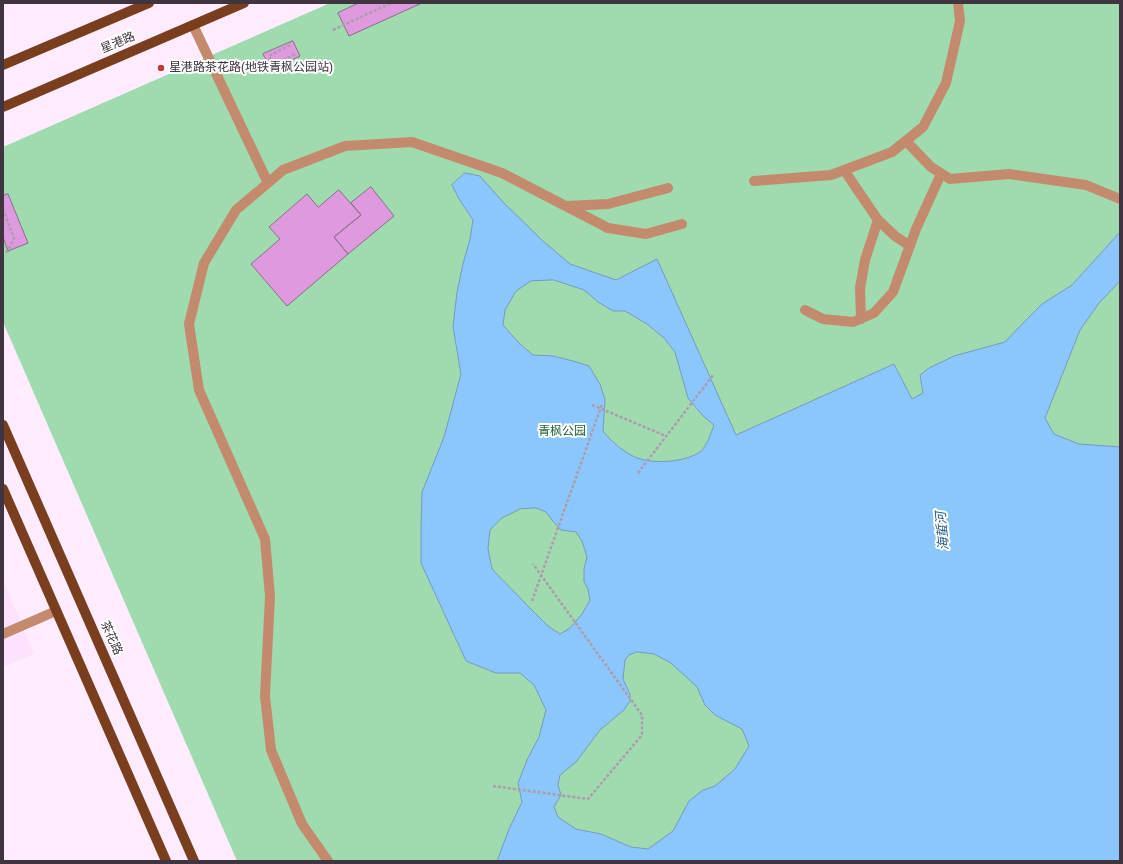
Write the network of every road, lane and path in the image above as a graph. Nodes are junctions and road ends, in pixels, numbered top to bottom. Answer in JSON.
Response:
{"nodes":[{"id":1,"x":149,"y":3,"type":"edge"},
{"id":2,"x":244,"y":3,"type":"edge"},
{"id":3,"x":391,"y":3,"type":"edge"},
{"id":4,"x":958,"y":3,"type":"edge"},
{"id":5,"x":193,"y":25,"type":"junction"},
{"id":6,"x":333,"y":30,"type":"dead end"},
{"id":7,"x":290,"y":45,"type":"dead end"},
{"id":8,"x":295,"y":54,"type":"dead end"},
{"id":9,"x":3,"y":65,"type":"edge"},
{"id":10,"x":3,"y":107,"type":"edge"},
{"id":11,"x":906,"y":141,"type":"junction"},
{"id":12,"x":844,"y":170,"type":"junction"},
{"id":13,"x":941,"y":174,"type":"junction"},
{"id":14,"x":754,"y":181,"type":"dead end"},
{"id":15,"x":268,"y":183,"type":"junction"},
{"id":16,"x":668,"y":188,"type":"dead end"},
{"id":17,"x":1120,"y":199,"type":"edge"},
{"id":18,"x":566,"y":206,"type":"junction"},
{"id":19,"x":3,"y":209,"type":"edge"},
{"id":20,"x":878,"y":220,"type":"junction"},
{"id":21,"x":682,"y":224,"type":"dead end"},
{"id":22,"x":910,"y":246,"type":"junction"},
{"id":23,"x":3,"y":252,"type":"edge"},
{"id":24,"x":806,"y":310,"type":"dead end"},
{"id":25,"x":861,"y":318,"type":"junction"},
{"id":26,"x":714,"y":374,"type":"dead end"},
{"id":27,"x":602,"y":404,"type":"dead end"},
{"id":28,"x":592,"y":405,"type":"dead end"},
{"id":29,"x":600,"y":409,"type":"junction"},
{"id":30,"x":3,"y":425,"type":"edge"},
{"id":31,"x":666,"y":436,"type":"junction"},
{"id":32,"x":638,"y":472,"type":"dead end"},
{"id":33,"x":3,"y":489,"type":"edge"},
{"id":34,"x":533,"y":564,"type":"dead end"},
{"id":35,"x":542,"y":575,"type":"junction"},
{"id":36,"x":532,"y":601,"type":"dead end"},
{"id":37,"x":56,"y":611,"type":"junction"},
{"id":38,"x":3,"y":634,"type":"edge"},
{"id":39,"x":492,"y":786,"type":"dead end"},
{"id":40,"x":166,"y":861,"type":"edge"},
{"id":41,"x":194,"y":861,"type":"edge"},
{"id":42,"x":328,"y":861,"type":"edge"}],
"edges":[{"from":1,"to":9,"type":"main road","name":"星港路"},
{"from":2,"to":5,"type":"main road","name":"星港路"},
{"from":3,"to":6,"type":"path"},
{"from":4,"to":11,"type":"lane"},
{"from":5,"to":10,"type":"main road","name":"星港路"},
{"from":5,"to":15,"type":"lane"},
{"from":7,"to":8,"type":"path"},
{"from":11,"to":12,"type":"lane"},
{"from":11,"to":13,"type":"lane"},
{"from":12,"to":14,"type":"lane"},
{"from":12,"to":20,"type":"lane"},
{"from":13,"to":17,"type":"lane"},
{"from":13,"to":22,"type":"lane"},
{"from":15,"to":18,"type":"lane"},
{"from":15,"to":42,"type":"lane"},
{"from":16,"to":18,"type":"lane"},
{"from":18,"to":21,"type":"lane"},
{"from":19,"to":23,"type":"path"},
{"from":20,"to":22,"type":"lane"},
{"from":20,"to":25,"type":"lane"},
{"from":22,"to":25,"type":"lane"},
{"from":24,"to":25,"type":"lane"},
{"from":26,"to":31,"type":"path"},
{"from":27,"to":29,"type":"path"},
{"from":28,"to":29,"type":"path"},
{"from":29,"to":31,"type":"path"},
{"from":29,"to":35,"type":"path"},
{"from":30,"to":41,"type":"main road","name":"茶花路"},
{"from":31,"to":32,"type":"path"},
{"from":33,"to":37,"type":"main road"},
{"from":34,"to":35,"type":"path"},
{"from":35,"to":36,"type":"path"},
{"from":35,"to":39,"type":"path"},
{"from":37,"to":38,"type":"lane"},
{"from":37,"to":40,"type":"main road"}]}
